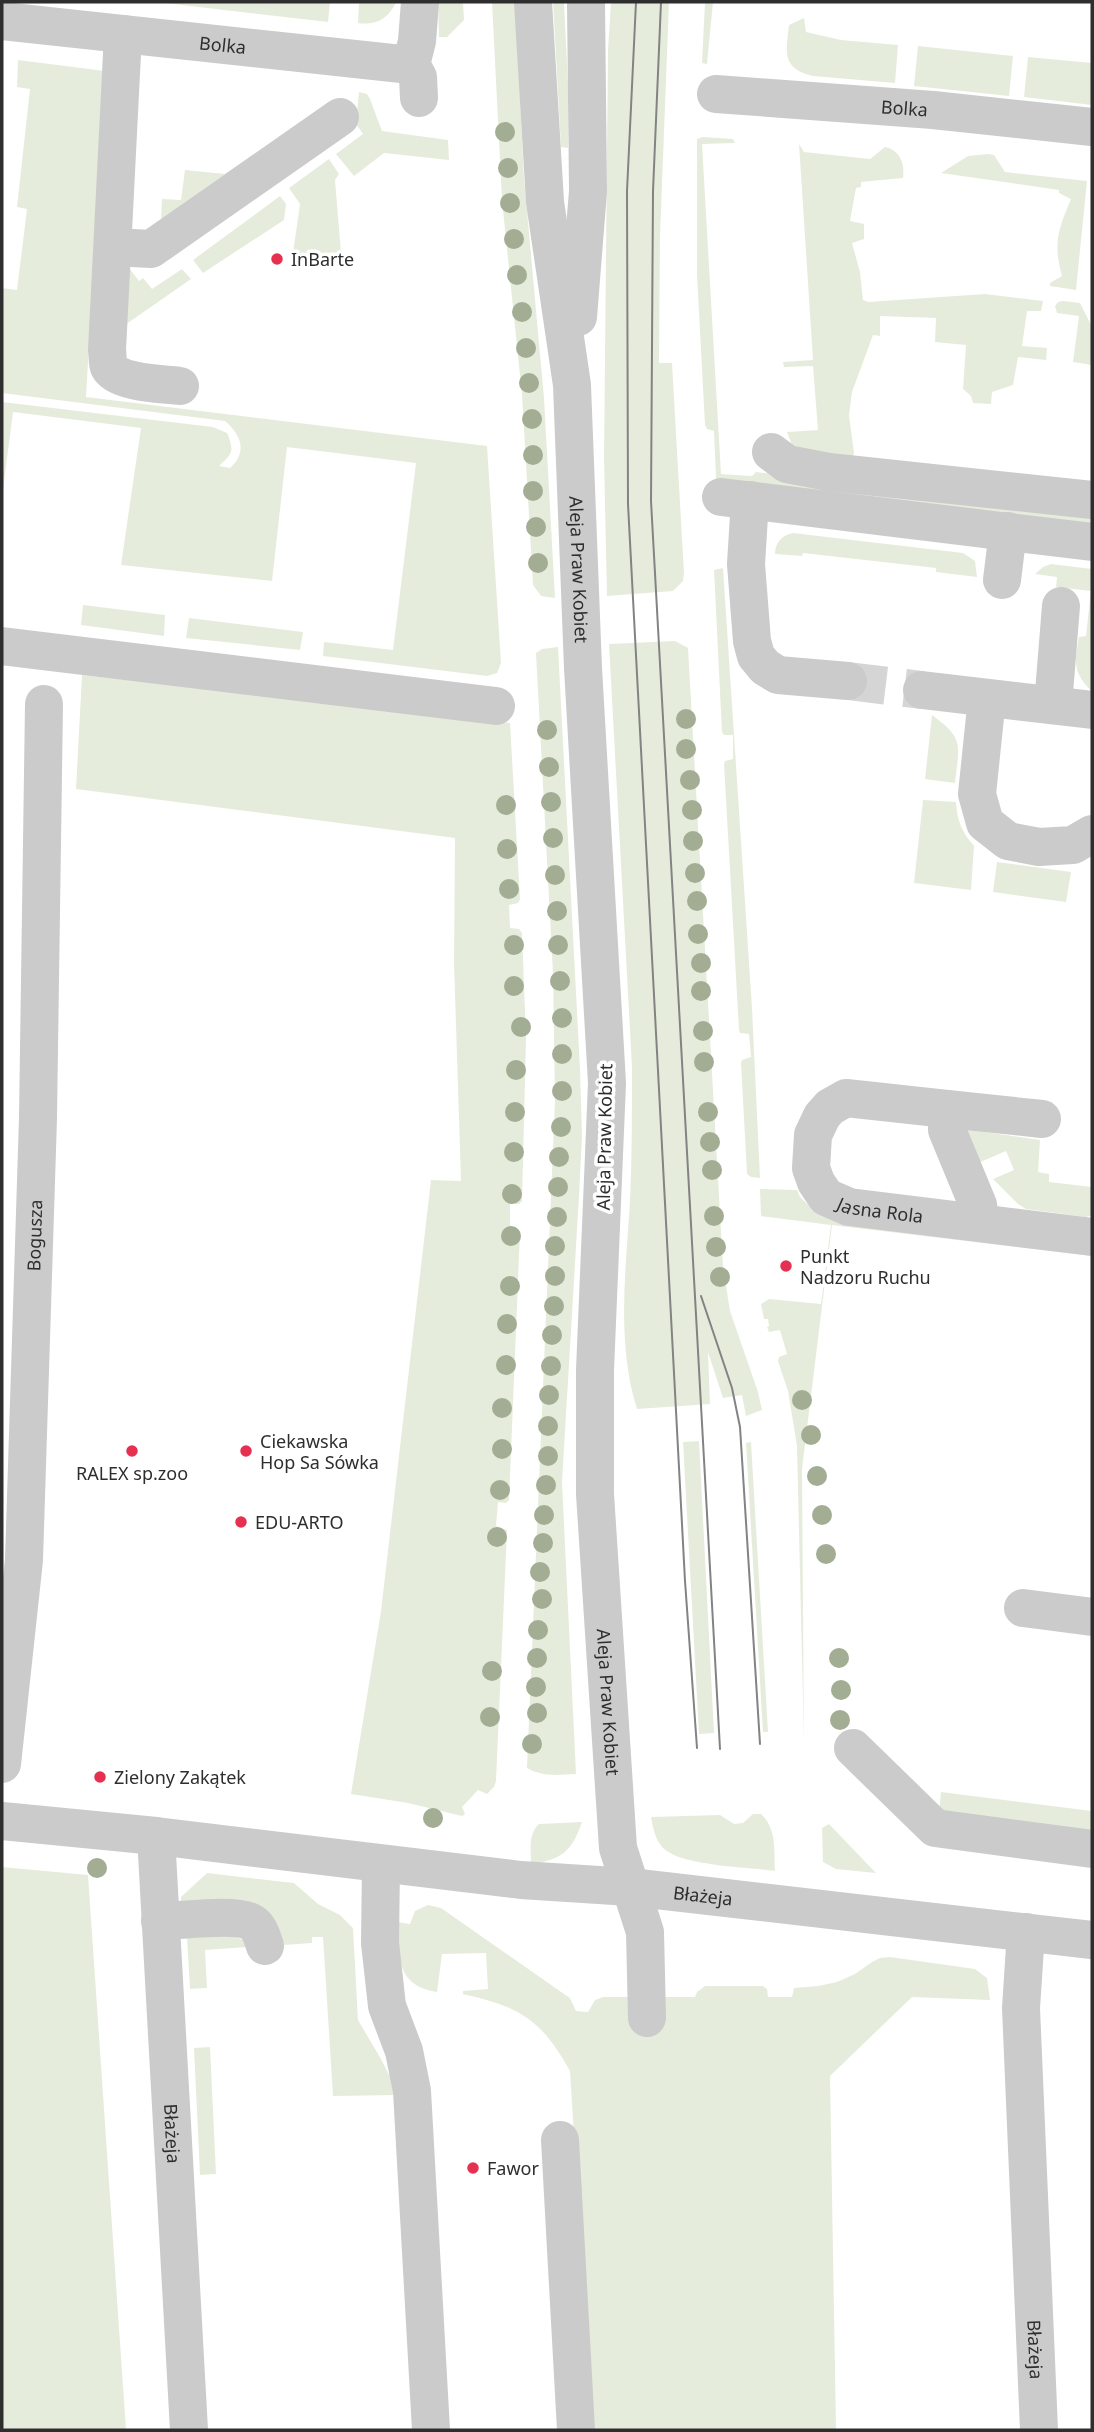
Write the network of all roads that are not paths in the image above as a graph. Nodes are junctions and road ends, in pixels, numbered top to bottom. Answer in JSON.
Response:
{"nodes":[{"id":1,"x":420,"y":2,"type":"edge"},
{"id":2,"x":533,"y":2,"type":"edge"},
{"id":3,"x":586,"y":2,"type":"edge"},
{"id":4,"x":73,"y":15,"type":"edge"},
{"id":5,"x":2,"y":21,"type":"edge"},
{"id":6,"x":123,"y":34,"type":"junction"},
{"id":7,"x":716,"y":94,"type":"dead end"},
{"id":8,"x":340,"y":117,"type":"dead end"},
{"id":9,"x":1092,"y":127,"type":"edge"},
{"id":10,"x":113,"y":247,"type":"junction"},
{"id":11,"x":572,"y":385,"type":"junction"},
{"id":12,"x":180,"y":386,"type":"dead end"},
{"id":13,"x":771,"y":452,"type":"dead end"},
{"id":14,"x":1092,"y":500,"type":"edge"},
{"id":15,"x":1007,"y":531,"type":"junction"},
{"id":16,"x":1092,"y":542,"type":"edge"},
{"id":17,"x":1002,"y":580,"type":"dead end"},
{"id":18,"x":1061,"y":606,"type":"dead end"},
{"id":19,"x":2,"y":646,"type":"edge"},
{"id":20,"x":848,"y":681,"type":"tunnel mouth"},
{"id":21,"x":922,"y":690,"type":"tunnel mouth"},
{"id":22,"x":987,"y":698,"type":"junction"},
{"id":23,"x":44,"y":704,"type":"dead end"},
{"id":24,"x":1053,"y":705,"type":"junction"},
{"id":25,"x":496,"y":706,"type":"dead end"},
{"id":26,"x":1092,"y":709,"type":"edge"},
{"id":27,"x":1092,"y":834,"type":"edge"},
{"id":28,"x":947,"y":1109,"type":"junction"},
{"id":29,"x":1042,"y":1119,"type":"dead end"},
{"id":30,"x":981,"y":1223,"type":"junction"},
{"id":31,"x":1092,"y":1237,"type":"edge"},
{"id":32,"x":1023,"y":1608,"type":"dead end"},
{"id":33,"x":1092,"y":1617,"type":"edge"},
{"id":34,"x":853,"y":1748,"type":"dead end"},
{"id":35,"x":2,"y":1764,"type":"edge"},
{"id":36,"x":2,"y":1821,"type":"edge"},
{"id":37,"x":156,"y":1836,"type":"junction"},
{"id":38,"x":1092,"y":1849,"type":"edge"},
{"id":39,"x":381,"y":1864,"type":"junction"},
{"id":40,"x":630,"y":1887,"type":"junction"},
{"id":41,"x":160,"y":1921,"type":"junction"},
{"id":42,"x":1026,"y":1932,"type":"junction"},
{"id":43,"x":1092,"y":1940,"type":"edge"},
{"id":44,"x":265,"y":1946,"type":"dead end"},
{"id":45,"x":647,"y":2018,"type":"dead end"},
{"id":46,"x":560,"y":2140,"type":"dead end"},
{"id":47,"x":189,"y":2430,"type":"edge"},
{"id":48,"x":431,"y":2430,"type":"edge"},
{"id":49,"x":576,"y":2430,"type":"edge"},
{"id":50,"x":1040,"y":2430,"type":"edge"}],
"edges":[{"from":1,"to":6,"type":"street","name":"Bolka"},
{"from":2,"to":11,"type":"street","name":"Aleja Praw Kobiet"},
{"from":3,"to":11,"type":"street","name":"Aleja Praw Kobiet"},
{"from":4,"to":5,"type":"street","name":"Bolka"},
{"from":4,"to":6,"type":"street","name":"Bolka"},
{"from":6,"to":10,"type":"street"},
{"from":7,"to":9,"type":"street","name":"Bolka"},
{"from":8,"to":10,"type":"street"},
{"from":10,"to":12,"type":"street"},
{"from":11,"to":40,"type":"street","name":"Aleja Praw Kobiet"},
{"from":13,"to":14,"type":"street"},
{"from":15,"to":16,"type":"street"},
{"from":15,"to":17,"type":"street"},
{"from":15,"to":20,"type":"street"},
{"from":18,"to":24,"type":"street"},
{"from":19,"to":25,"type":"street"},
{"from":21,"to":22,"type":"street"},
{"from":22,"to":24,"type":"street"},
{"from":22,"to":27,"type":"street"},
{"from":23,"to":35,"type":"street","name":"Bogusza"},
{"from":24,"to":26,"type":"street"},
{"from":28,"to":29,"type":"street","name":"Jasna Rola"},
{"from":28,"to":30,"type":"street"},
{"from":28,"to":30,"type":"street","name":"Jasna Rola"},
{"from":30,"to":31,"type":"street","name":"Jasna Rola"},
{"from":32,"to":33,"type":"street"},
{"from":34,"to":38,"type":"street"},
{"from":36,"to":37,"type":"street","name":"Błażeja"},
{"from":37,"to":39,"type":"street","name":"Błażeja"},
{"from":37,"to":41,"type":"street","name":"Błażeja"},
{"from":39,"to":40,"type":"street","name":"Błażeja"},
{"from":39,"to":48,"type":"street"},
{"from":40,"to":42,"type":"street","name":"Błażeja"},
{"from":40,"to":45,"type":"street","name":"Aleja Praw Kobiet"},
{"from":41,"to":44,"type":"street"},
{"from":41,"to":47,"type":"street","name":"Błażeja"},
{"from":42,"to":43,"type":"street","name":"Błażeja"},
{"from":42,"to":50,"type":"street","name":"Błażeja"},
{"from":46,"to":49,"type":"street"}]}
